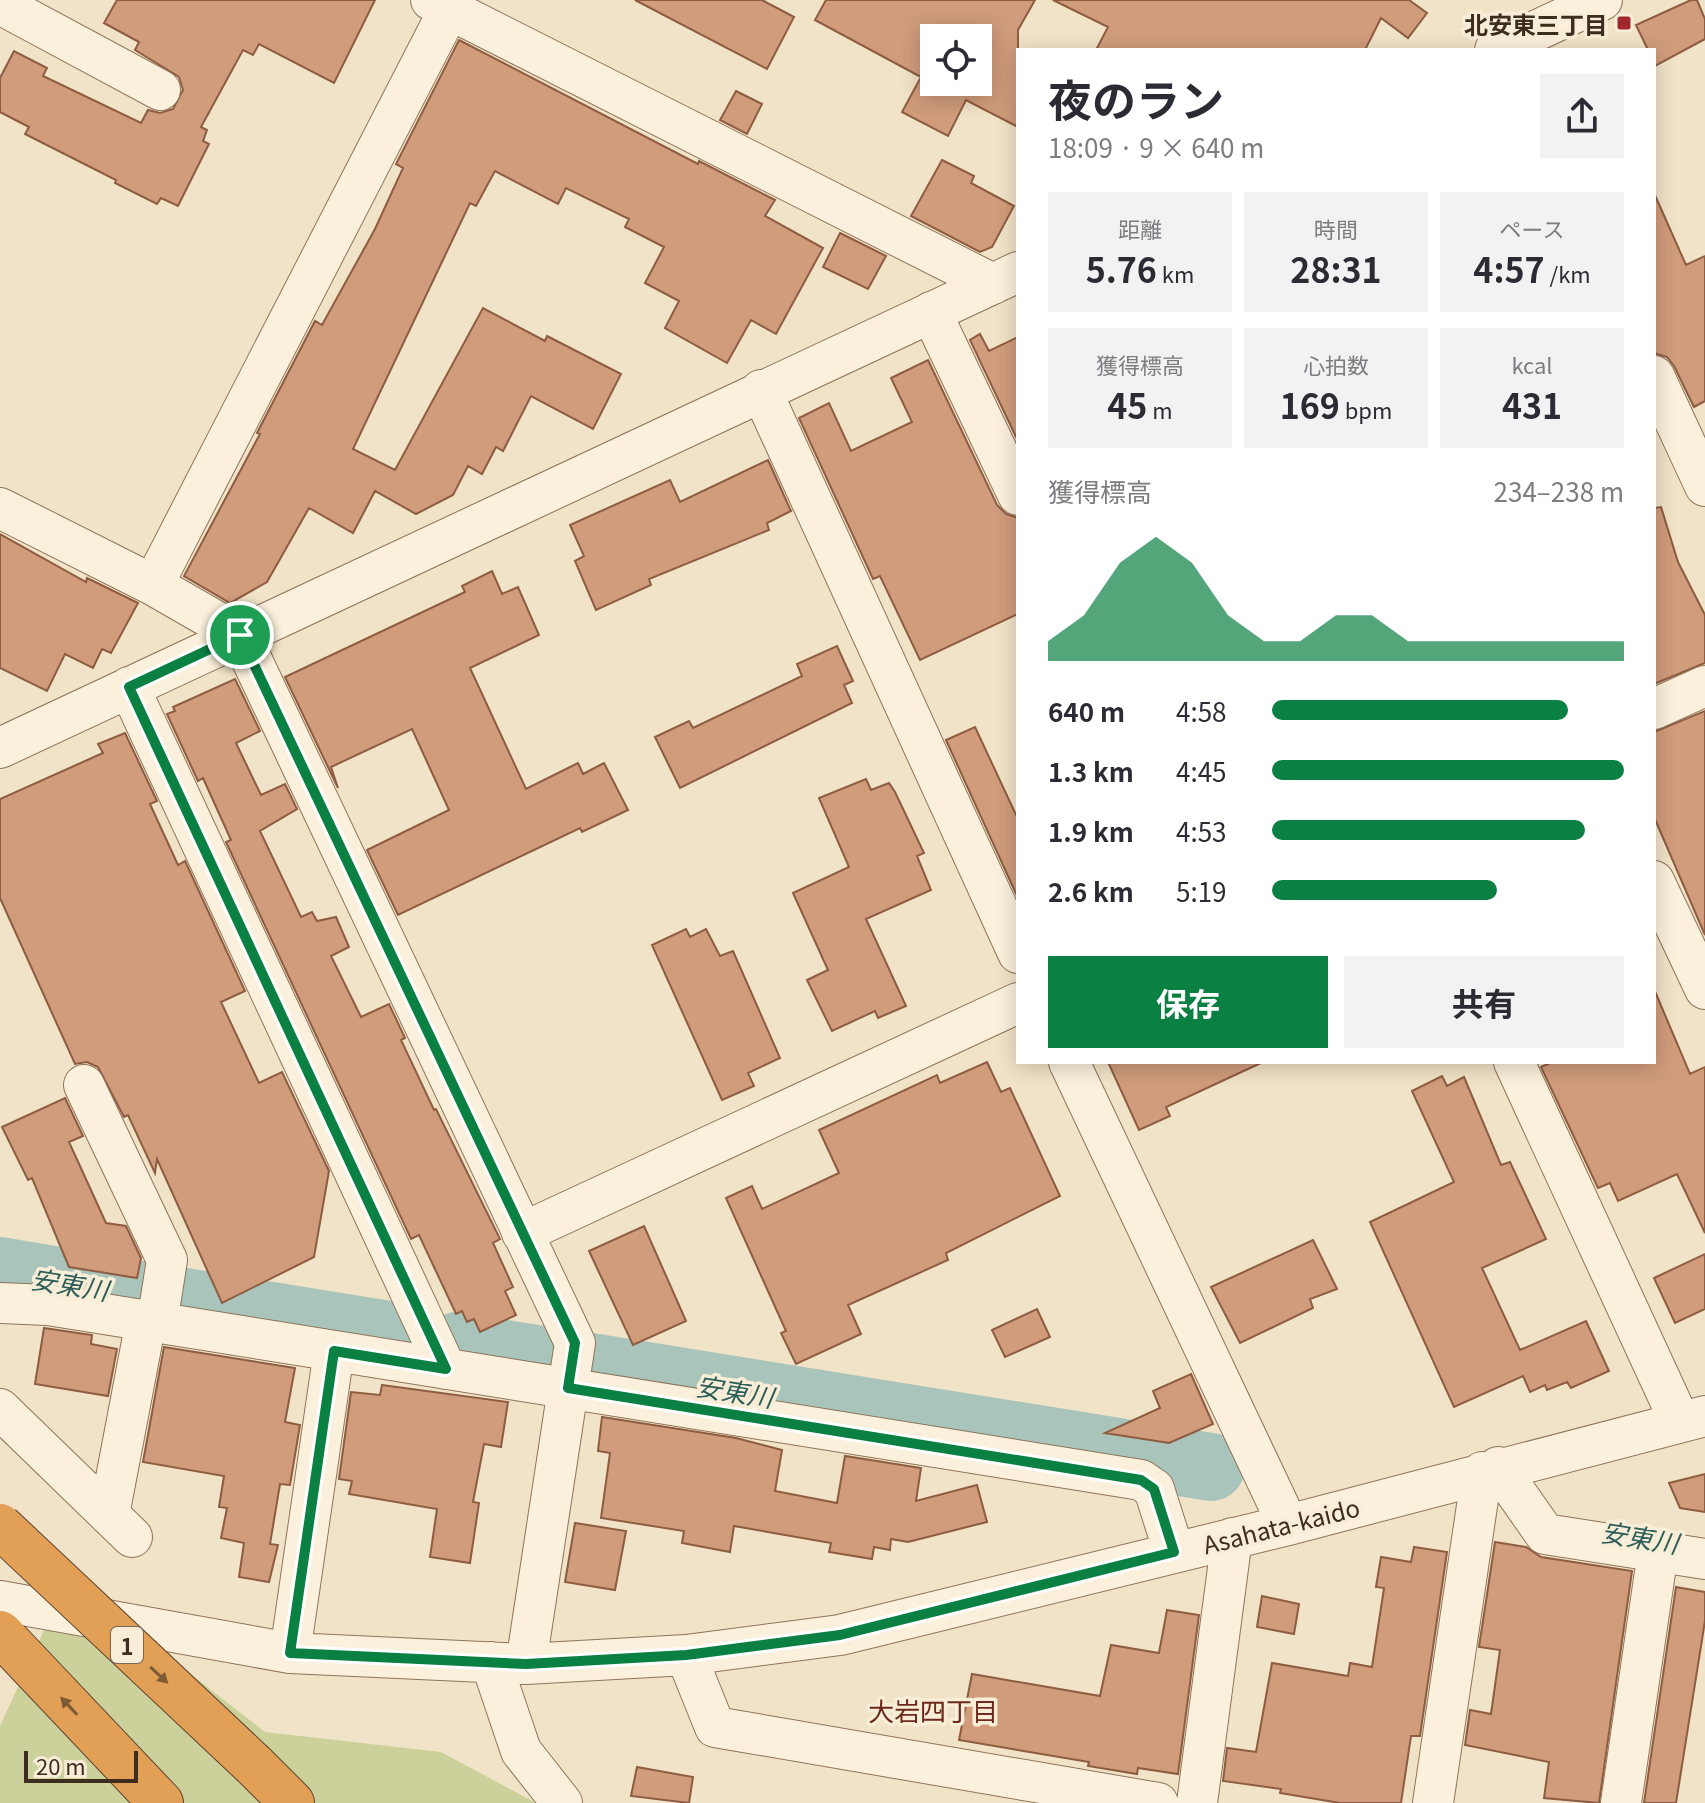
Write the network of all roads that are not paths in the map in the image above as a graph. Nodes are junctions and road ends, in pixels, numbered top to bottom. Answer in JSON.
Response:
{"nodes":[{"id":1,"x":1602,"y":0,"type":"edge"},
{"id":2,"x":445,"y":3,"type":"edge"},
{"id":3,"x":0,"y":4,"type":"edge"},
{"id":4,"x":1499,"y":48,"type":"edge"},
{"id":5,"x":160,"y":90,"type":"dead end"},
{"id":6,"x":1005,"y":278,"type":"edge"},
{"id":7,"x":931,"y":312,"type":"junction"},
{"id":8,"x":1656,"y":380,"type":"edge"},
{"id":9,"x":761,"y":390,"type":"junction"},
{"id":10,"x":1705,"y":486,"type":"edge"},
{"id":11,"x":1016,"y":491,"type":"edge"},
{"id":12,"x":0,"y":508,"type":"edge"},
{"id":13,"x":153,"y":585,"type":"junction"},
{"id":14,"x":240,"y":635,"type":"junction"},
{"id":15,"x":1705,"y":686,"type":"edge"},
{"id":16,"x":129,"y":687,"type":"junction"},
{"id":17,"x":1656,"y":708,"type":"edge"},
{"id":18,"x":0,"y":748,"type":"edge"},
{"id":19,"x":1656,"y":885,"type":"edge"},
{"id":20,"x":1016,"y":949,"type":"edge"},
{"id":21,"x":1705,"y":989,"type":"edge"},
{"id":22,"x":1016,"y":1004,"type":"edge"},
{"id":23,"x":1070,"y":1064,"type":"edge"},
{"id":24,"x":1515,"y":1064,"type":"edge"},
{"id":25,"x":84,"y":1085,"type":"dead end"},
{"id":26,"x":522,"y":1233,"type":"junction"},
{"id":27,"x":0,"y":1303,"type":"edge"},
{"id":28,"x":151,"y":1322,"type":"junction"},
{"id":29,"x":334,"y":1351,"type":"junction"},
{"id":30,"x":446,"y":1369,"type":"junction"},
{"id":31,"x":568,"y":1388,"type":"junction"},
{"id":32,"x":0,"y":1409,"type":"edge"},
{"id":33,"x":1692,"y":1419,"type":"edge"},
{"id":34,"x":1490,"y":1470,"type":"junction"},
{"id":35,"x":1288,"y":1525,"type":"junction"},
{"id":36,"x":0,"y":1526,"type":"edge"},
{"id":37,"x":1232,"y":1538,"type":"junction"},
{"id":38,"x":1174,"y":1552,"type":"junction"},
{"id":39,"x":1658,"y":1552,"type":"junction"},
{"id":40,"x":1705,"y":1559,"type":"edge"},
{"id":41,"x":0,"y":1601,"type":"edge"},
{"id":42,"x":0,"y":1633,"type":"edge"},
{"id":43,"x":290,"y":1653,"type":"junction"},
{"id":44,"x":686,"y":1655,"type":"junction"},
{"id":45,"x":508,"y":1663,"type":"junction"},
{"id":46,"x":562,"y":1802,"type":"edge"},
{"id":47,"x":161,"y":1803,"type":"edge"},
{"id":48,"x":292,"y":1803,"type":"edge"},
{"id":49,"x":1158,"y":1803,"type":"edge"},
{"id":50,"x":1197,"y":1803,"type":"edge"},
{"id":51,"x":1433,"y":1803,"type":"edge"},
{"id":52,"x":1621,"y":1803,"type":"edge"}],
"edges":[{"from":1,"to":4,"type":"street"},
{"from":2,"to":6,"type":"street"},
{"from":2,"to":13,"type":"street"},
{"from":3,"to":5,"type":"street"},
{"from":6,"to":7,"type":"street"},
{"from":7,"to":9,"type":"street"},
{"from":7,"to":11,"type":"street"},
{"from":8,"to":10,"type":"street"},
{"from":9,"to":14,"type":"street"},
{"from":9,"to":20,"type":"street"},
{"from":12,"to":13,"type":"street"},
{"from":13,"to":14,"type":"street"},
{"from":14,"to":16,"type":"street"},
{"from":14,"to":26,"type":"street"},
{"from":15,"to":17,"type":"street"},
{"from":16,"to":18,"type":"street"},
{"from":16,"to":30,"type":"street"},
{"from":19,"to":21,"type":"street"},
{"from":22,"to":26,"type":"street"},
{"from":23,"to":35,"type":"street"},
{"from":24,"to":33,"type":"street"},
{"from":25,"to":28,"type":"street"},
{"from":26,"to":31,"type":"street"},
{"from":27,"to":28,"type":"street"},
{"from":28,"to":29,"type":"street"},
{"from":28,"to":32,"type":"street"},
{"from":29,"to":30,"type":"street"},
{"from":29,"to":43,"type":"street"},
{"from":30,"to":31,"type":"street"},
{"from":31,"to":38,"type":"street"},
{"from":31,"to":45,"type":"street"},
{"from":33,"to":34,"type":"street","name":"Asahata-kaido"},
{"from":34,"to":35,"type":"street","name":"Asahata-kaido"},
{"from":34,"to":39,"type":"street"},
{"from":34,"to":51,"type":"street"},
{"from":35,"to":37,"type":"street","name":"Asahata-kaido"},
{"from":36,"to":48,"type":"highway","number":"1","one_way":true,"bridge":true},
{"from":37,"to":38,"type":"street","name":"Asahata-kaido"},
{"from":37,"to":50,"type":"street"},
{"from":38,"to":44,"type":"street","name":"Asahata-kaido"},
{"from":39,"to":40,"type":"street"},
{"from":39,"to":52,"type":"street"},
{"from":41,"to":43,"type":"street","name":"Asahata-kaido"},
{"from":47,"to":42,"type":"highway","one_way":true},
{"from":43,"to":45,"type":"street","name":"Asahata-kaido"},
{"from":44,"to":45,"type":"street","name":"Asahata-kaido"},
{"from":44,"to":49,"type":"street"},
{"from":45,"to":46,"type":"street"}]}
